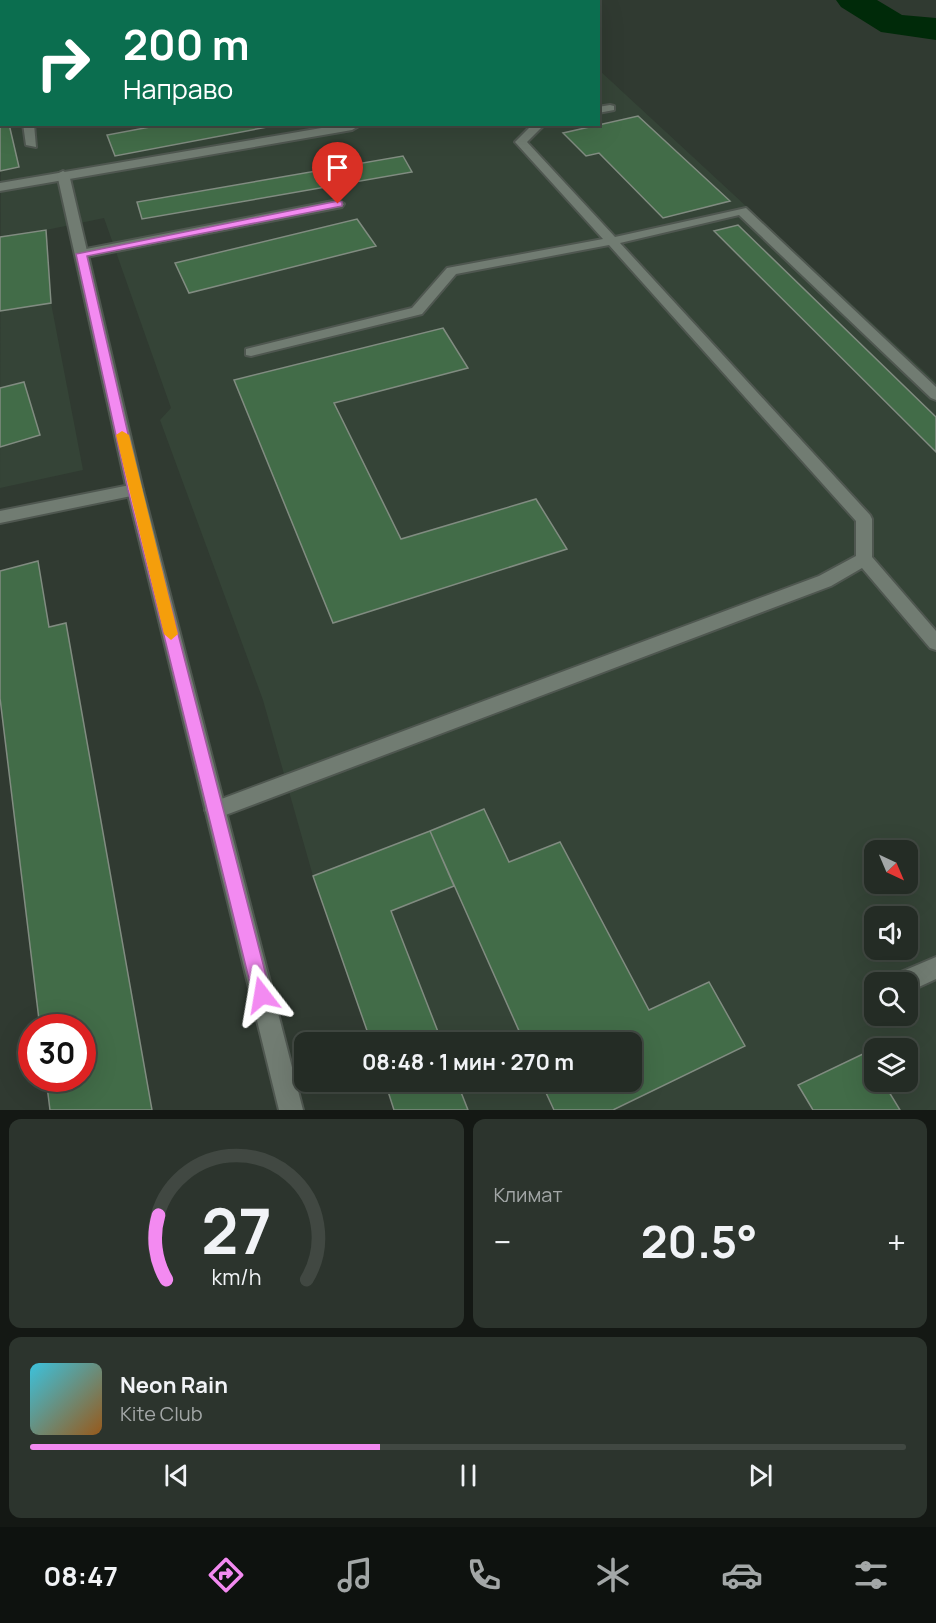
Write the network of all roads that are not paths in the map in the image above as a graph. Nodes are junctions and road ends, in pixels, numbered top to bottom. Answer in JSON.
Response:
{"nodes":[{"id":1,"x":28,"y":126,"type":"edge"},
{"id":2,"x":351,"y":126,"type":"edge"},
{"id":3,"x":538,"y":126,"type":"edge"},
{"id":4,"x":32,"y":145,"type":"dead end"},
{"id":5,"x":63,"y":174,"type":"junction"},
{"id":6,"x":0,"y":186,"type":"edge"},
{"id":7,"x":338,"y":204,"type":"dead end"},
{"id":8,"x":612,"y":241,"type":"junction"},
{"id":9,"x":81,"y":254,"type":"junction"},
{"id":10,"x":251,"y":352,"type":"dead end"},
{"id":11,"x":936,"y":395,"type":"edge"},
{"id":12,"x":135,"y":490,"type":"junction"},
{"id":13,"x":0,"y":517,"type":"edge"},
{"id":14,"x":864,"y":559,"type":"junction"},
{"id":15,"x":936,"y":643,"type":"edge"},
{"id":16,"x":215,"y":810,"type":"junction"},
{"id":17,"x":936,"y":968,"type":"edge"},
{"id":18,"x":918,"y":976,"type":"edge"},
{"id":19,"x":291,"y":1110,"type":"edge"}],
"edges":[{"from":1,"to":4,"type":"street"},
{"from":2,"to":5,"type":"street"},
{"from":3,"to":8,"type":"street"},
{"from":5,"to":6,"type":"street"},
{"from":5,"to":9,"type":"street"},
{"from":7,"to":9,"type":"street"},
{"from":8,"to":10,"type":"street"},
{"from":8,"to":11,"type":"street"},
{"from":8,"to":14,"type":"street"},
{"from":9,"to":12,"type":"street"},
{"from":12,"to":13,"type":"street"},
{"from":12,"to":16,"type":"street"},
{"from":14,"to":15,"type":"street"},
{"from":14,"to":16,"type":"street"},
{"from":16,"to":19,"type":"street"},
{"from":17,"to":18,"type":"street"}]}
